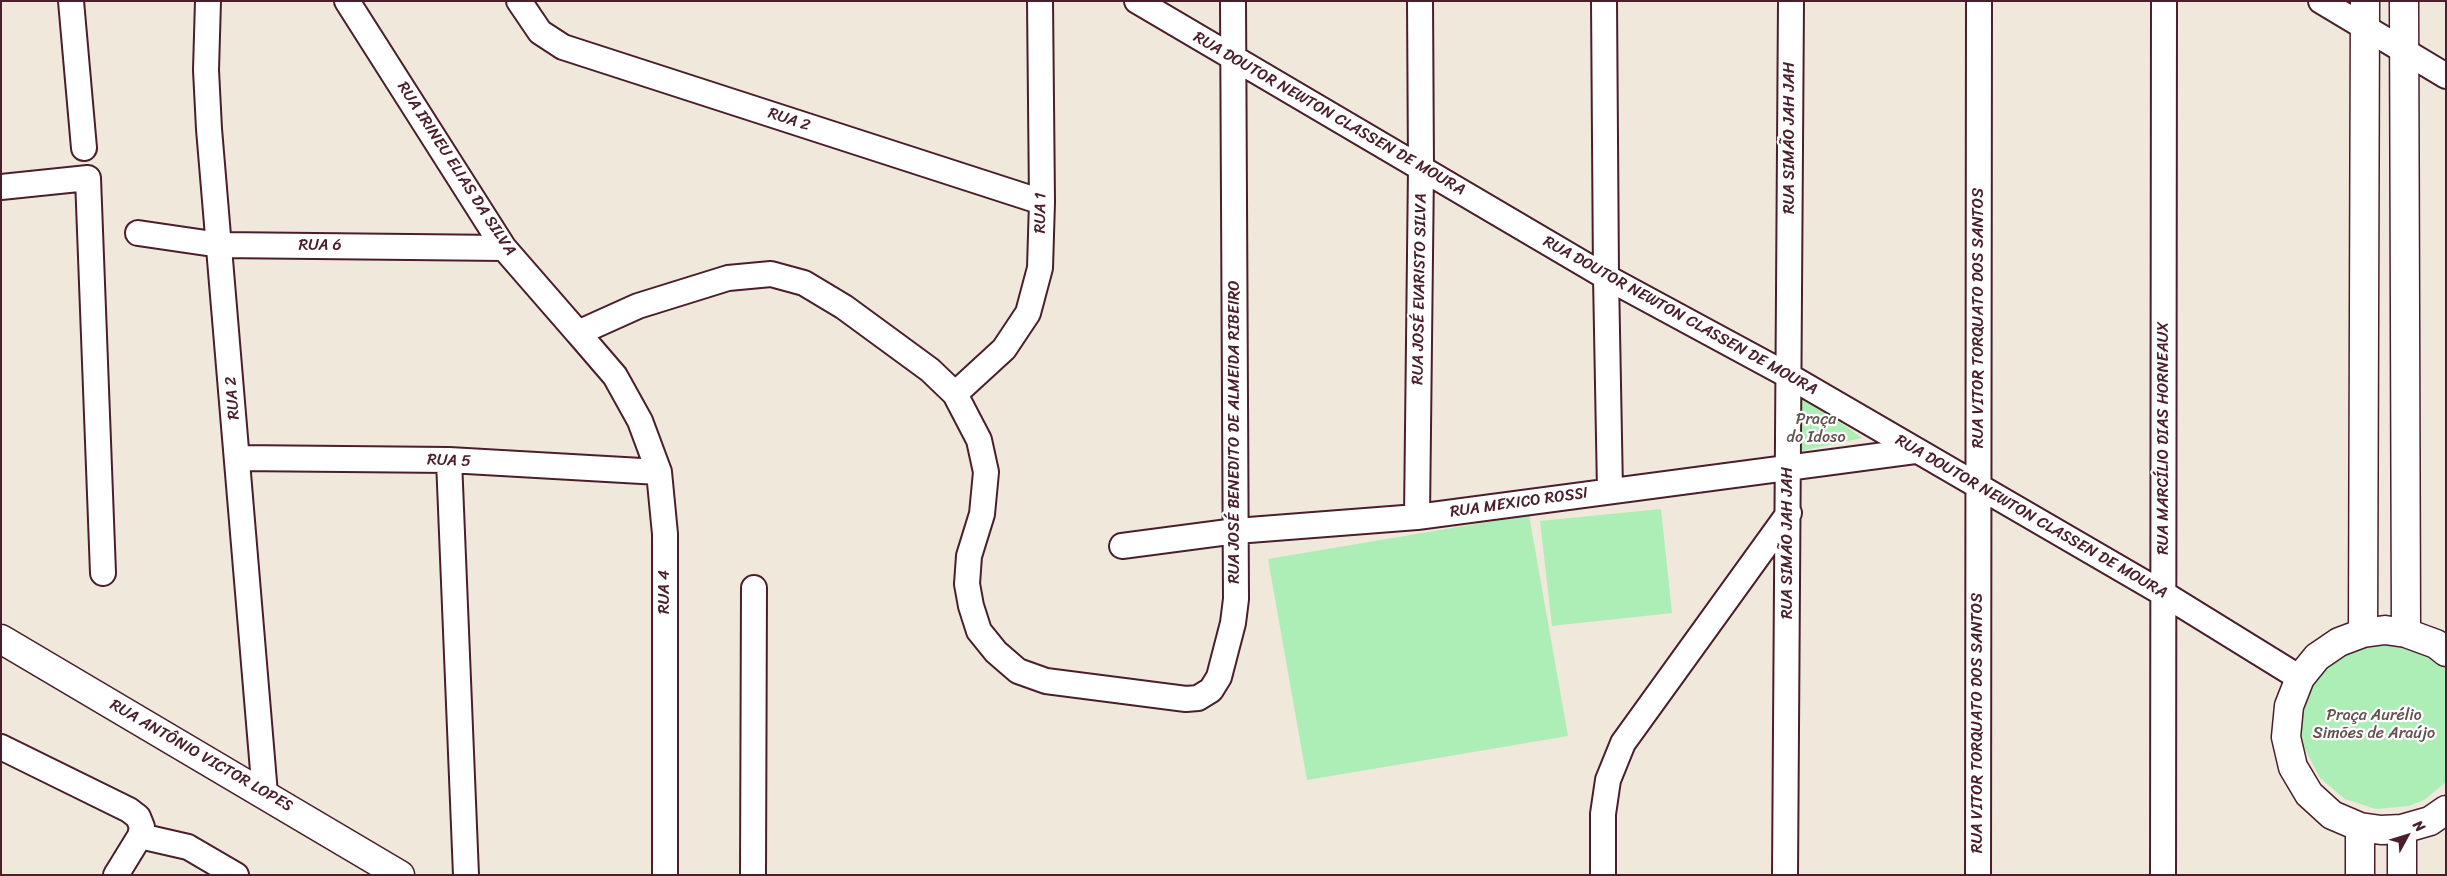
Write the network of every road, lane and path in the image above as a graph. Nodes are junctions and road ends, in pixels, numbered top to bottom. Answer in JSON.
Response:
{"nodes":[{"id":1,"x":71,"y":1,"type":"edge"},
{"id":2,"x":208,"y":1,"type":"edge"},
{"id":3,"x":347,"y":1,"type":"edge"},
{"id":4,"x":519,"y":1,"type":"edge"},
{"id":5,"x":1136,"y":1,"type":"edge"},
{"id":6,"x":1234,"y":1,"type":"edge"},
{"id":7,"x":1420,"y":1,"type":"edge"},
{"id":8,"x":1604,"y":1,"type":"edge"},
{"id":9,"x":1791,"y":1,"type":"edge"},
{"id":10,"x":1979,"y":1,"type":"edge"},
{"id":11,"x":2164,"y":1,"type":"edge"},
{"id":12,"x":2321,"y":1,"type":"edge"},
{"id":13,"x":2404,"y":1,"type":"edge"},
{"id":14,"x":1038,"y":2,"type":"edge"},
{"id":15,"x":2365,"y":14,"type":"edge"},
{"id":16,"x":2404,"y":51,"type":"junction"},
{"id":17,"x":1234,"y":57,"type":"junction"},
{"id":18,"x":2446,"y":76,"type":"edge"},
{"id":19,"x":84,"y":148,"type":"dead end"},
{"id":20,"x":1421,"y":168,"type":"junction"},
{"id":21,"x":1,"y":187,"type":"edge"},
{"id":22,"x":1042,"y":202,"type":"junction"},
{"id":23,"x":138,"y":233,"type":"dead end"},
{"id":24,"x":220,"y":245,"type":"junction"},
{"id":25,"x":504,"y":248,"type":"junction"},
{"id":26,"x":1606,"y":277,"type":"junction"},
{"id":27,"x":578,"y":333,"type":"junction"},
{"id":28,"x":1789,"y":376,"type":"junction"},
{"id":29,"x":955,"y":394,"type":"junction"},
{"id":30,"x":1915,"y":450,"type":"junction"},
{"id":31,"x":238,"y":458,"type":"junction"},
{"id":32,"x":449,"y":460,"type":"junction"},
{"id":33,"x":1788,"y":469,"type":"junction"},
{"id":34,"x":659,"y":472,"type":"junction"},
{"id":35,"x":1979,"y":487,"type":"junction"},
{"id":36,"x":1610,"y":491,"type":"junction"},
{"id":37,"x":1789,"y":513,"type":"junction"},
{"id":38,"x":1417,"y":517,"type":"junction"},
{"id":39,"x":1236,"y":531,"type":"junction"},
{"id":40,"x":1122,"y":546,"type":"dead end"},
{"id":41,"x":103,"y":573,"type":"dead end"},
{"id":42,"x":754,"y":588,"type":"dead end"},
{"id":43,"x":2164,"y":594,"type":"junction"},
{"id":44,"x":2363,"y":633,"type":"junction"},
{"id":45,"x":2406,"y":633,"type":"junction"},
{"id":46,"x":1,"y":639,"type":"edge"},
{"id":47,"x":2446,"y":652,"type":"edge"},
{"id":48,"x":2300,"y":678,"type":"junction"},
{"id":49,"x":1,"y":747,"type":"edge"},
{"id":50,"x":265,"y":794,"type":"junction"},
{"id":51,"x":2446,"y":810,"type":"edge"},
{"id":52,"x":2360,"y":827,"type":"junction"},
{"id":53,"x":2402,"y":829,"type":"junction"},
{"id":54,"x":140,"y":836,"type":"junction"},
{"id":55,"x":116,"y":875,"type":"edge"},
{"id":56,"x":236,"y":875,"type":"edge"},
{"id":57,"x":400,"y":875,"type":"edge"},
{"id":58,"x":466,"y":875,"type":"edge"},
{"id":59,"x":665,"y":875,"type":"edge"},
{"id":60,"x":753,"y":875,"type":"edge"},
{"id":61,"x":1603,"y":875,"type":"edge"},
{"id":62,"x":1785,"y":875,"type":"edge"},
{"id":63,"x":1978,"y":875,"type":"edge"},
{"id":64,"x":2164,"y":875,"type":"edge"},
{"id":65,"x":2360,"y":875,"type":"edge"},
{"id":66,"x":2402,"y":875,"type":"edge"}],
"edges":[{"from":1,"to":19,"type":"street"},
{"from":2,"to":24,"type":"street","name":"RUA 2"},
{"from":3,"to":25,"type":"street","name":"RUA IRINEU ELIAS DA SILVA"},
{"from":4,"to":22,"type":"street","name":"RUA 2"},
{"from":5,"to":17,"type":"street","name":"RUA DOUTOR NEWTON CLASSEN DE MOURA"},
{"from":6,"to":17,"type":"street","name":"RUA JOSÉ BENEDITO DE ALMEIDA RIBEIRO"},
{"from":7,"to":20,"type":"street","name":"RUA JOSÉ EVARISTO SILVA"},
{"from":8,"to":26,"type":"street"},
{"from":9,"to":28,"type":"street","name":"RUA SIMÃO JAH JAH"},
{"from":10,"to":35,"type":"street","name":"RUA VITOR TORQUATO DOS SANTOS"},
{"from":11,"to":43,"type":"street","name":"RUA MARCÍLIO DIAS HORNEAUX"},
{"from":12,"to":15,"type":"street"},
{"from":13,"to":16,"type":"main road"},
{"from":14,"to":22,"type":"street","name":"RUA 1"},
{"from":15,"to":16,"type":"street"},
{"from":15,"to":44,"type":"main road"},
{"from":16,"to":18,"type":"street"},
{"from":16,"to":45,"type":"main road"},
{"from":17,"to":20,"type":"street","name":"RUA DOUTOR NEWTON CLASSEN DE MOURA"},
{"from":17,"to":39,"type":"street","name":"RUA JOSÉ BENEDITO DE ALMEIDA RIBEIRO"},
{"from":20,"to":26,"type":"street","name":"RUA DOUTOR NEWTON CLASSEN DE MOURA"},
{"from":20,"to":38,"type":"street","name":"RUA JOSÉ EVARISTO SILVA"},
{"from":21,"to":41,"type":"street"},
{"from":22,"to":29,"type":"street","name":"RUA 1"},
{"from":23,"to":24,"type":"street","name":"RUA 6"},
{"from":24,"to":25,"type":"street","name":"RUA 6"},
{"from":24,"to":31,"type":"street","name":"RUA 2"},
{"from":25,"to":27,"type":"street","name":"RUA IRINEU ELIAS DA SILVA"},
{"from":26,"to":28,"type":"street","name":"RUA DOUTOR NEWTON CLASSEN DE MOURA"},
{"from":26,"to":36,"type":"street"},
{"from":27,"to":29,"type":"street"},
{"from":27,"to":34,"type":"street","name":"RUA 4"},
{"from":28,"to":30,"type":"street","name":"RUA DOUTOR NEWTON CLASSEN DE MOURA"},
{"from":28,"to":33,"type":"street","name":"RUA SIMÃO JAH JAH"},
{"from":29,"to":39,"type":"street","name":"RUA JOSÉ BENEDITO DE ALMEIDA RIBEIRO"},
{"from":30,"to":33,"type":"street","name":"RUA MEXICO ROSSI"},
{"from":30,"to":35,"type":"street","name":"RUA DOUTOR NEWTON CLASSEN DE MOURA"},
{"from":31,"to":32,"type":"street","name":"RUA 5"},
{"from":31,"to":50,"type":"street","name":"RUA 2"},
{"from":32,"to":34,"type":"street","name":"RUA 5"},
{"from":32,"to":58,"type":"street"},
{"from":33,"to":36,"type":"street","name":"RUA MEXICO ROSSI"},
{"from":33,"to":37,"type":"street","name":"RUA SIMÃO JAH JAH"},
{"from":34,"to":59,"type":"street","name":"RUA 4"},
{"from":35,"to":43,"type":"street","name":"RUA DOUTOR NEWTON CLASSEN DE MOURA"},
{"from":35,"to":63,"type":"street","name":"RUA VITOR TORQUATO DOS SANTOS"},
{"from":36,"to":38,"type":"street","name":"RUA MEXICO ROSSI"},
{"from":37,"to":61,"type":"street"},
{"from":37,"to":62,"type":"street","name":"RUA SIMÃO JAH JAH"},
{"from":38,"to":39,"type":"street","name":"RUA MEXICO ROSSI"},
{"from":39,"to":40,"type":"street","name":"RUA MEXICO ROSSI"},
{"from":42,"to":60,"type":"street"},
{"from":43,"to":48,"type":"street","name":"RUA DOUTOR NEWTON CLASSEN DE MOURA"},
{"from":43,"to":64,"type":"street","name":"RUA MARCÍLIO DIAS HORNEAUX"},
{"from":44,"to":45,"type":"main road"},
{"from":44,"to":48,"type":"main road"},
{"from":45,"to":47,"type":"main road"},
{"from":46,"to":50,"type":"main road","name":"RUA ANTÔNIO VICTOR LOPES"},
{"from":48,"to":52,"type":"main road"},
{"from":49,"to":54,"type":"street"},
{"from":50,"to":57,"type":"main road","name":"RUA ANTÔNIO VICTOR LOPES"},
{"from":51,"to":53,"type":"main road"},
{"from":52,"to":53,"type":"main road"},
{"from":52,"to":65,"type":"main road"},
{"from":53,"to":66,"type":"main road"},
{"from":54,"to":55,"type":"street"},
{"from":54,"to":56,"type":"street"}]}
